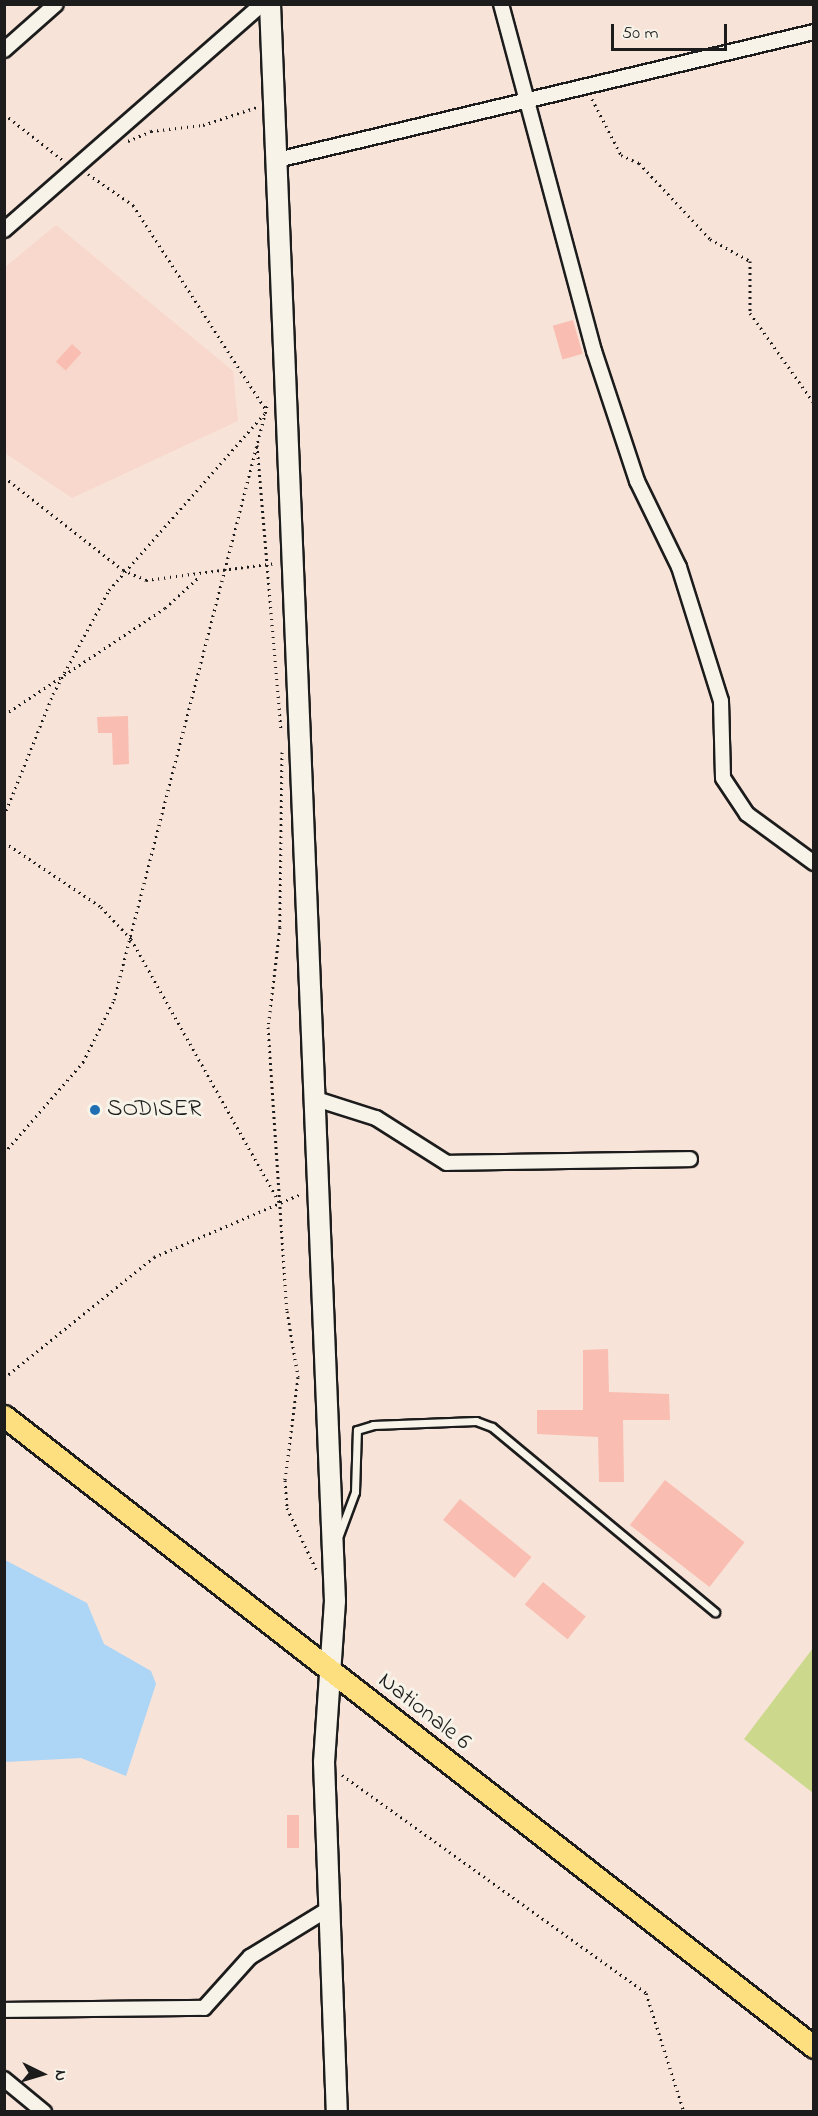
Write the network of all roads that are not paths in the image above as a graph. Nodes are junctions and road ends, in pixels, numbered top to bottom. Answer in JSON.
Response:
{"nodes":[{"id":1,"x":56,"y":4,"type":"edge"},
{"id":2,"x":262,"y":4,"type":"edge"},
{"id":3,"x":270,"y":4,"type":"edge"},
{"id":4,"x":501,"y":4,"type":"edge"},
{"id":5,"x":813,"y":32,"type":"edge"},
{"id":6,"x":4,"y":50,"type":"edge"},
{"id":7,"x":529,"y":97,"type":"junction"},
{"id":8,"x":277,"y":160,"type":"junction"},
{"id":9,"x":4,"y":230,"type":"edge"},
{"id":10,"x":813,"y":863,"type":"edge"},
{"id":11,"x":316,"y":1099,"type":"junction"},
{"id":12,"x":690,"y":1159,"type":"dead end"},
{"id":13,"x":4,"y":1416,"type":"edge"},
{"id":14,"x":332,"y":1548,"type":"junction"},
{"id":15,"x":716,"y":1612,"type":"dead end"},
{"id":16,"x":332,"y":1672,"type":"junction"},
{"id":17,"x":330,"y":1908,"type":"junction"},
{"id":18,"x":4,"y":2010,"type":"edge"},
{"id":19,"x":813,"y":2047,"type":"edge"},
{"id":20,"x":4,"y":2079,"type":"edge"},
{"id":21,"x":44,"y":2112,"type":"edge"},
{"id":22,"x":337,"y":2112,"type":"edge"}],
"edges":[{"from":1,"to":6,"type":"street"},
{"from":2,"to":9,"type":"street"},
{"from":3,"to":8,"type":"main road"},
{"from":4,"to":7,"type":"street"},
{"from":5,"to":7,"type":"street"},
{"from":7,"to":8,"type":"street"},
{"from":7,"to":10,"type":"street"},
{"from":8,"to":11,"type":"main road"},
{"from":11,"to":12,"type":"street"},
{"from":11,"to":14,"type":"main road"},
{"from":13,"to":16,"type":"main road","name":"Nationale 6"},
{"from":14,"to":15,"type":"lane"},
{"from":14,"to":16,"type":"main road"},
{"from":16,"to":17,"type":"main road"},
{"from":16,"to":19,"type":"main road","name":"Nationale 6"},
{"from":17,"to":18,"type":"street"},
{"from":17,"to":22,"type":"main road"},
{"from":20,"to":21,"type":"street"}]}
